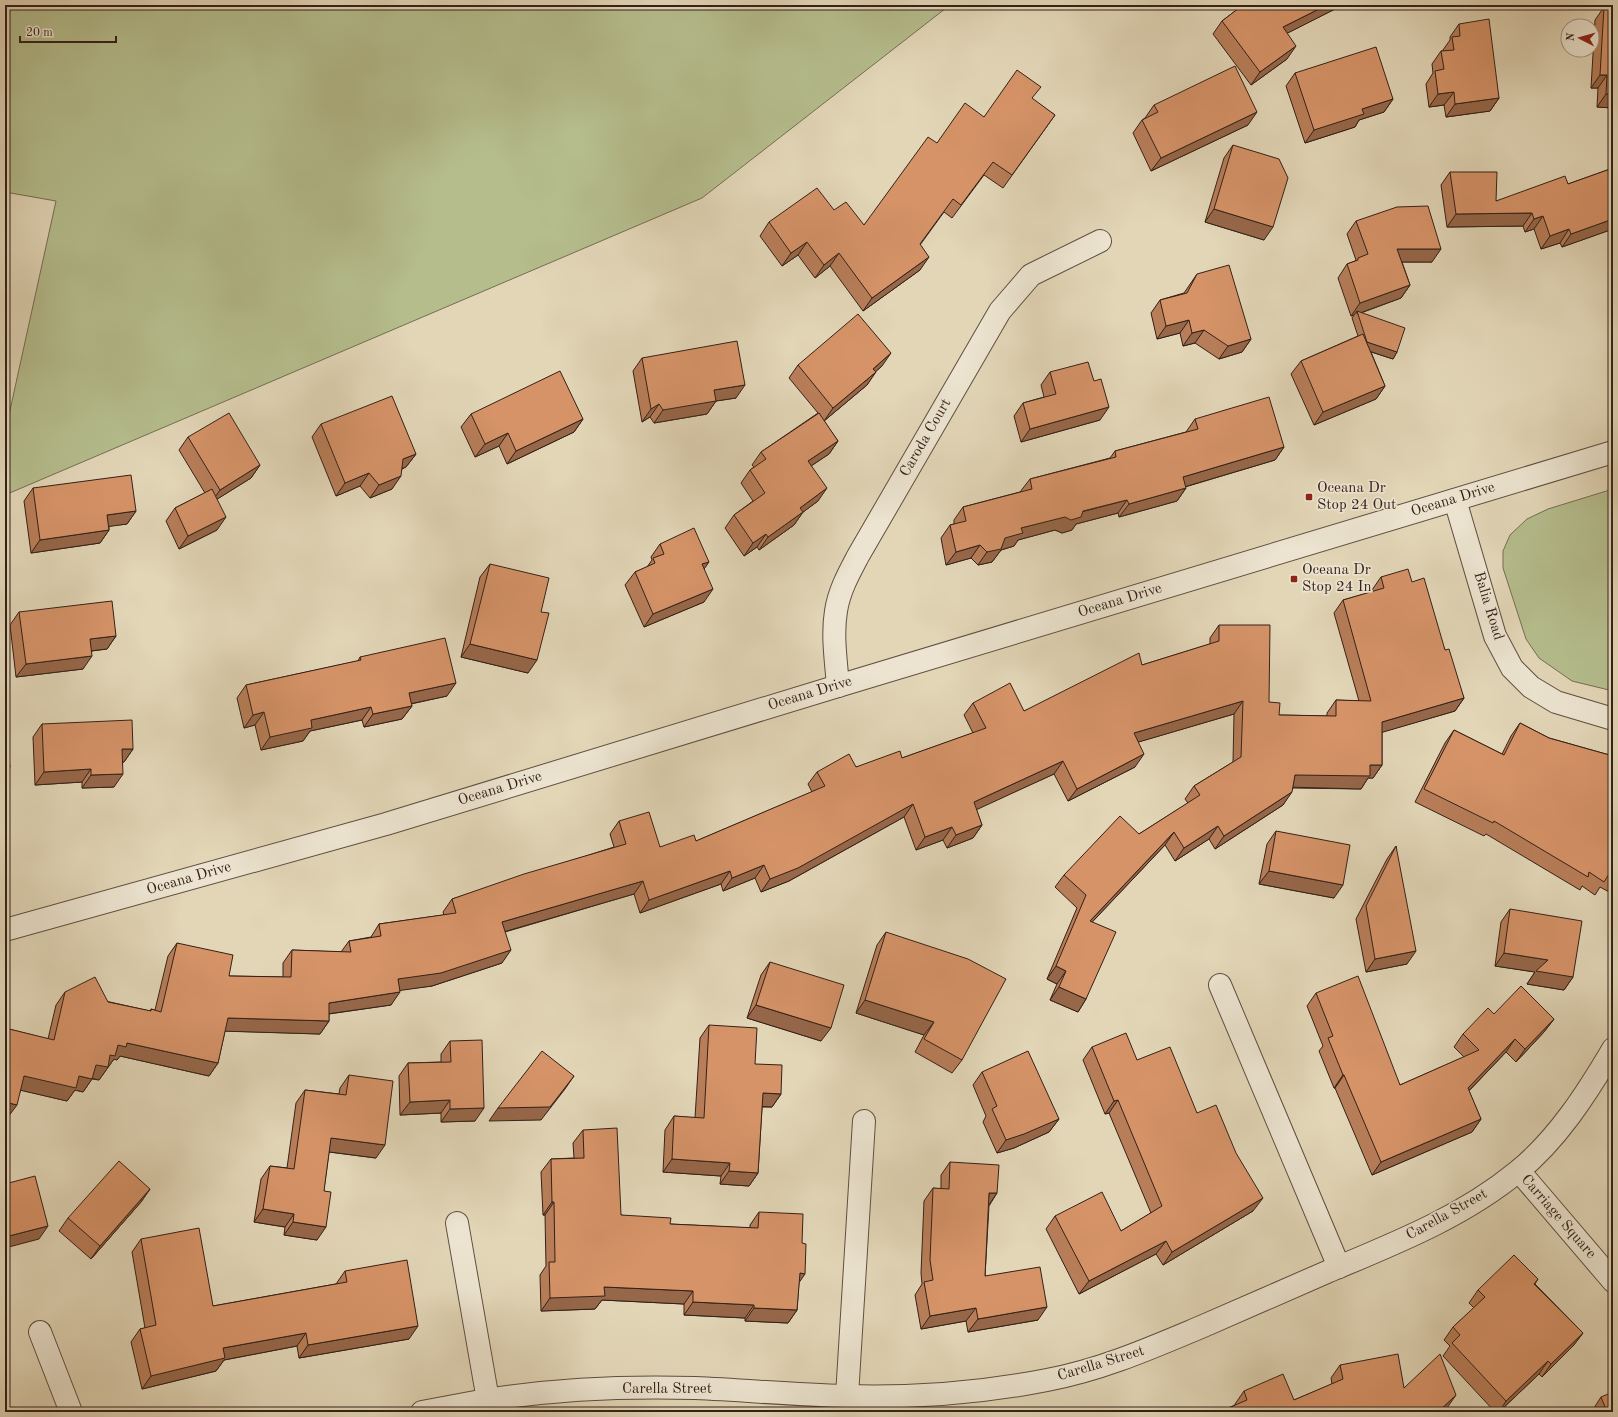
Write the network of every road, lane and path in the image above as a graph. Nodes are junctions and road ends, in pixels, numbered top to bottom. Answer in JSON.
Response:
{"nodes":[{"id":1,"x":1100,"y":240,"type":"dead end"},
{"id":2,"x":1613,"y":452,"type":"edge"},
{"id":3,"x":1455,"y":500,"type":"junction"},
{"id":4,"x":838,"y":686,"type":"junction"},
{"id":5,"x":1613,"y":719,"type":"edge"},
{"id":6,"x":5,"y":930,"type":"edge"},
{"id":7,"x":1220,"y":985,"type":"dead end"},
{"id":8,"x":1613,"y":1049,"type":"edge"},
{"id":9,"x":864,"y":1121,"type":"dead end"},
{"id":10,"x":1518,"y":1171,"type":"junction"},
{"id":11,"x":458,"y":1223,"type":"dead end"},
{"id":12,"x":1340,"y":1267,"type":"junction"},
{"id":13,"x":1613,"y":1281,"type":"edge"},
{"id":14,"x":40,"y":1332,"type":"dead end"},
{"id":15,"x":847,"y":1396,"type":"junction"},
{"id":16,"x":488,"y":1400,"type":"junction"},
{"id":17,"x":71,"y":1412,"type":"edge"},
{"id":18,"x":422,"y":1412,"type":"edge"}],
"edges":[{"from":1,"to":4,"type":"street","name":"Caroda Court"},
{"from":2,"to":3,"type":"street","name":"Oceana Drive"},
{"from":3,"to":4,"type":"street","name":"Oceana Drive"},
{"from":3,"to":5,"type":"street","name":"Balia Road"},
{"from":4,"to":6,"type":"street","name":"Oceana Drive"},
{"from":7,"to":12,"type":"street"},
{"from":8,"to":10,"type":"street","name":"Carella Street"},
{"from":9,"to":15,"type":"street"},
{"from":10,"to":12,"type":"street","name":"Carella Street"},
{"from":10,"to":13,"type":"street","name":"Carriage Square"},
{"from":11,"to":16,"type":"street"},
{"from":12,"to":15,"type":"street","name":"Carella Street"},
{"from":14,"to":17,"type":"street"},
{"from":15,"to":16,"type":"street","name":"Carella Street"},
{"from":16,"to":18,"type":"street","name":"Carella Street"}]}
